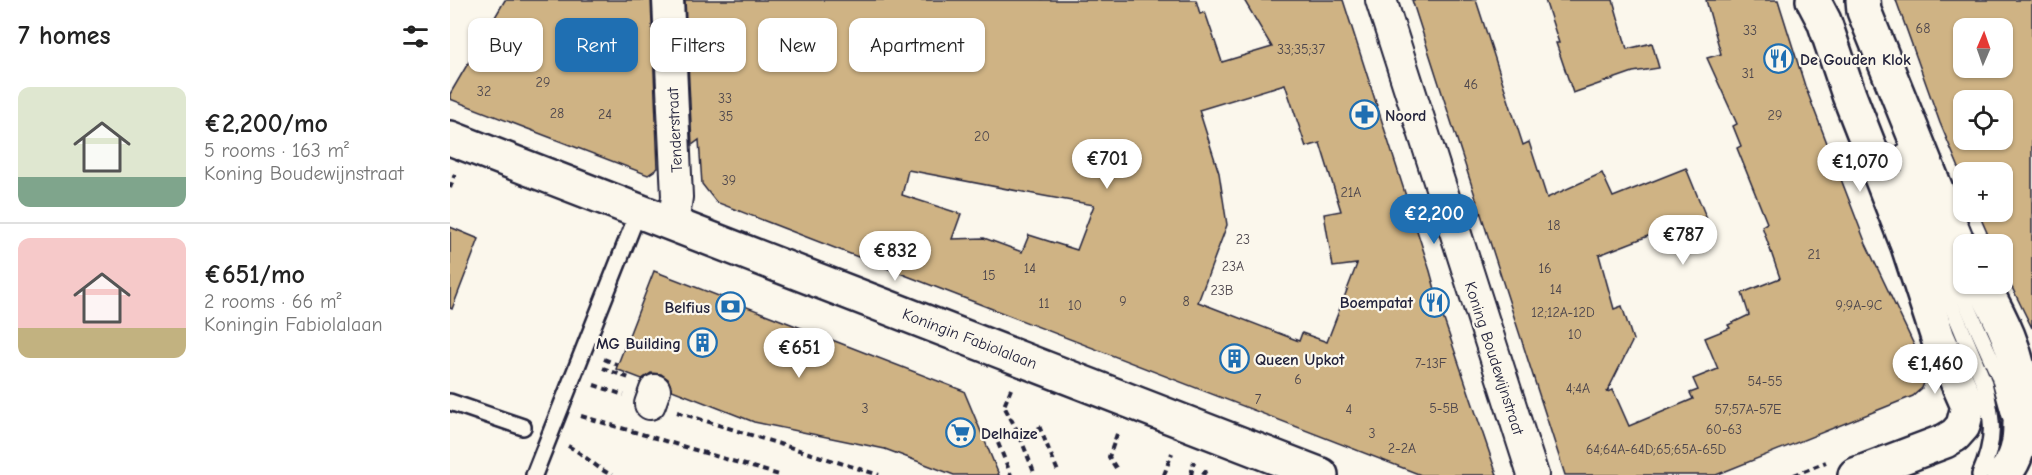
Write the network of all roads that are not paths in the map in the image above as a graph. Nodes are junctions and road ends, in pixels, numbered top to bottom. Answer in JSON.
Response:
{"nodes":[{"id":1,"x":668,"y":0,"type":"edge"},
{"id":2,"x":1381,"y":0,"type":"edge"},
{"id":3,"x":1839,"y":2,"type":"edge"},
{"id":4,"x":1851,"y":56,"type":"dead end"},
{"id":5,"x":1879,"y":88,"type":"dead end"},
{"id":6,"x":450,"y":138,"type":"edge"},
{"id":7,"x":639,"y":210,"type":"junction"},
{"id":8,"x":674,"y":224,"type":"junction"},
{"id":9,"x":1954,"y":234,"type":"edge"},
{"id":10,"x":1988,"y":294,"type":"edge"},
{"id":11,"x":2024,"y":358,"type":"edge"},
{"id":12,"x":450,"y":402,"type":"edge"},
{"id":13,"x":523,"y":428,"type":"dead end"},
{"id":14,"x":2017,"y":448,"type":"edge"},
{"id":15,"x":1861,"y":474,"type":"edge"},
{"id":16,"x":534,"y":475,"type":"edge"},
{"id":17,"x":1321,"y":475,"type":"edge"},
{"id":18,"x":1533,"y":475,"type":"edge"},
{"id":19,"x":1980,"y":475,"type":"edge"},
{"id":20,"x":1998,"y":475,"type":"edge"}],
"edges":[{"from":1,"to":8,"type":"street","name":"Tenderstraat"},
{"from":2,"to":18,"type":"street","name":"Koning Boudewijnstraat"},
{"from":3,"to":4,"type":"lane"},
{"from":3,"to":5,"type":"lane"},
{"from":3,"to":9,"type":"street"},
{"from":3,"to":15,"type":"street"},
{"from":6,"to":7,"type":"street","name":"Koningin Fabiolalaan"},
{"from":7,"to":8,"type":"street","name":"Koningin Fabiolalaan"},
{"from":7,"to":16,"type":"lane"},
{"from":8,"to":17,"type":"street","name":"Koningin Fabiolalaan"},
{"from":10,"to":11,"type":"street"},
{"from":11,"to":14,"type":"street"},
{"from":12,"to":13,"type":"lane"},
{"from":14,"to":19,"type":"lane"},
{"from":14,"to":20,"type":"lane"}]}
